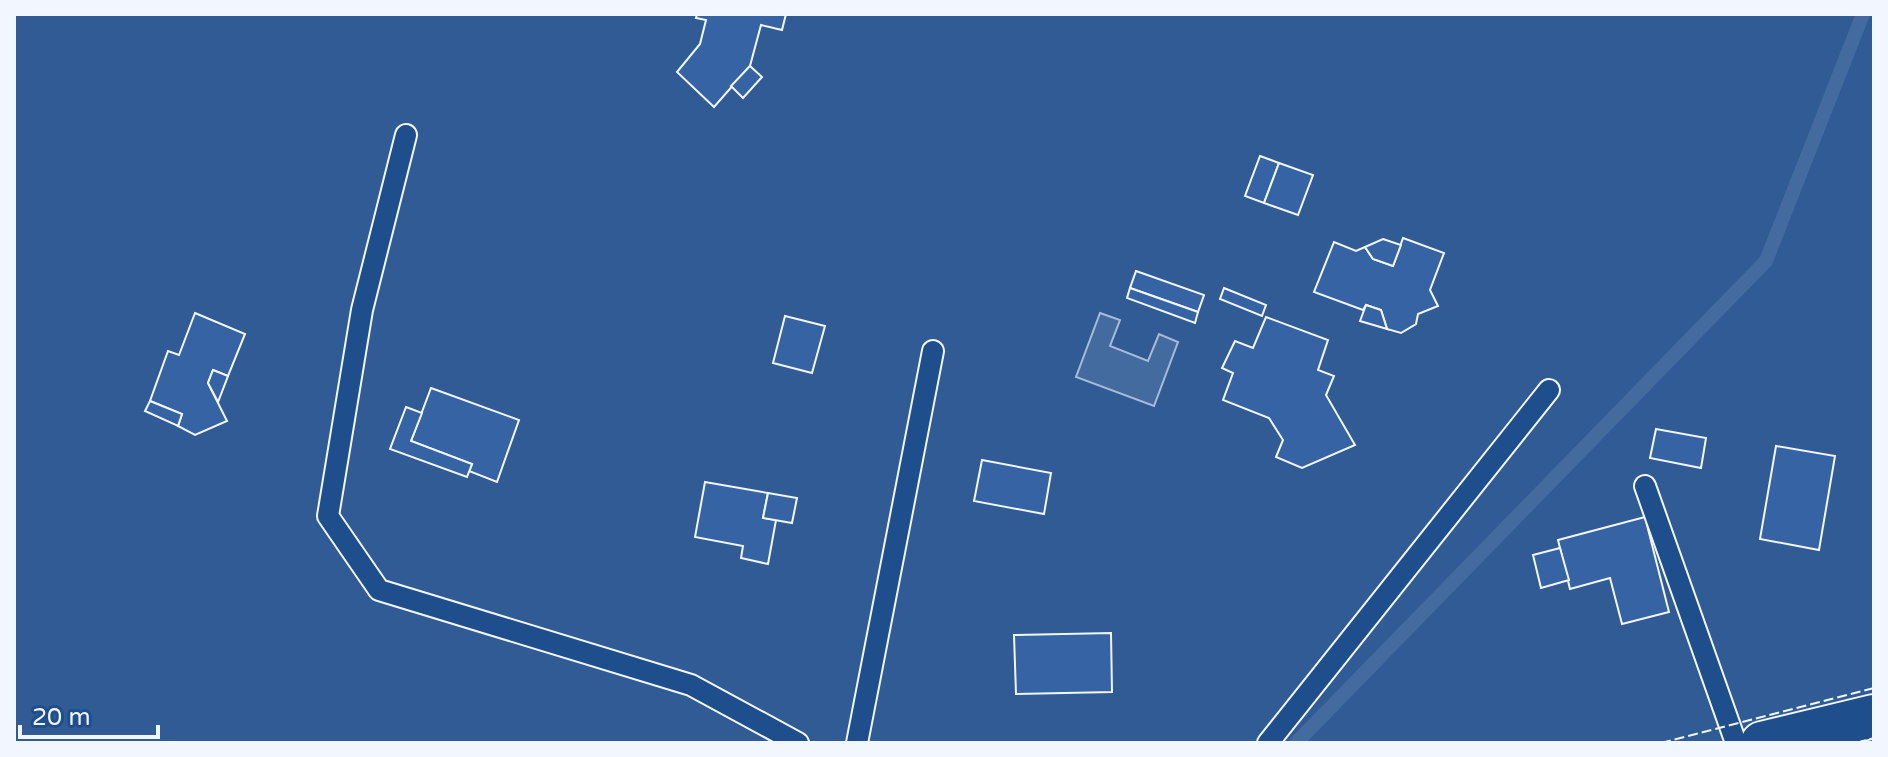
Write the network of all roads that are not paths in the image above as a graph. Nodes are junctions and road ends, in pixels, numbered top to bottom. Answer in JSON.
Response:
{"nodes":[{"id":1,"x":406,"y":135,"type":"dead end"},
{"id":2,"x":933,"y":351,"type":"dead end"},
{"id":3,"x":1549,"y":390,"type":"dead end"},
{"id":4,"x":1645,"y":486,"type":"dead end"},
{"id":5,"x":1874,"y":716,"type":"edge"},
{"id":6,"x":798,"y":743,"type":"edge"},
{"id":7,"x":857,"y":743,"type":"edge"},
{"id":8,"x":1268,"y":743,"type":"edge"},
{"id":9,"x":1736,"y":743,"type":"edge"},
{"id":10,"x":1762,"y":743,"type":"edge"}],
"edges":[{"from":1,"to":6,"type":"lane"},
{"from":2,"to":7,"type":"lane"},
{"from":3,"to":8,"type":"lane"},
{"from":4,"to":9,"type":"lane"},
{"from":5,"to":10,"type":"street"}]}
